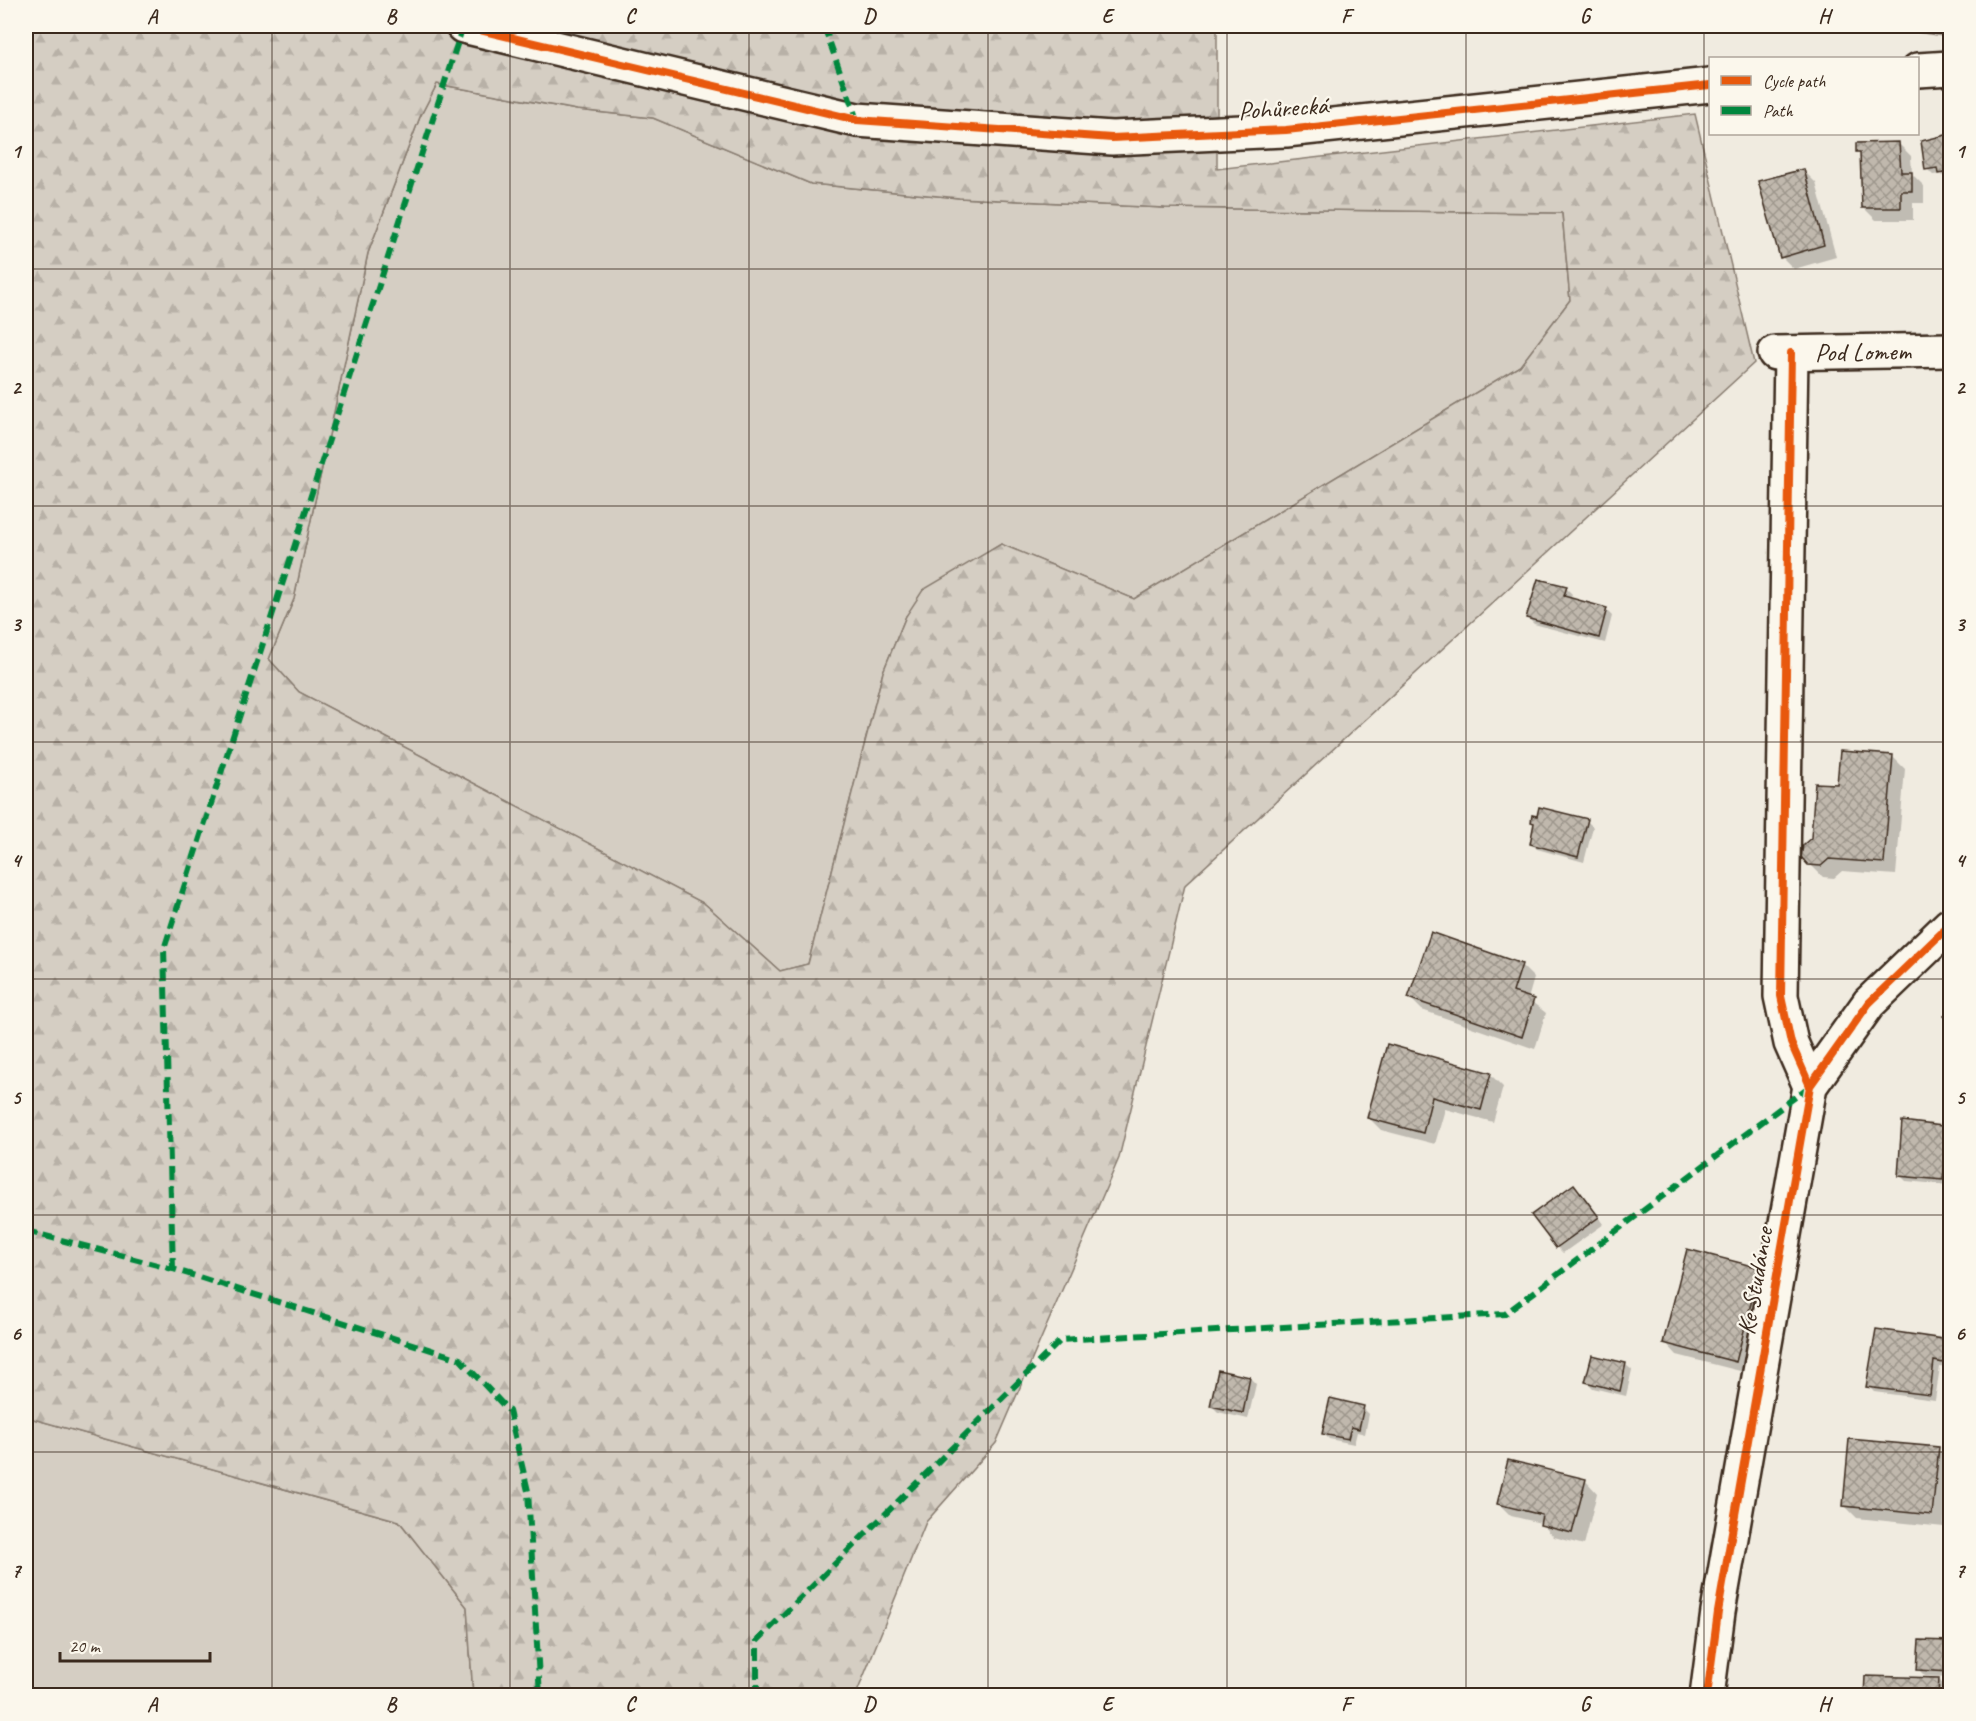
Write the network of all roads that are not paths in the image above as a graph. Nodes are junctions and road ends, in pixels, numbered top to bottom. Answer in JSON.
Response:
{"nodes":[{"id":1,"x":463,"y":26,"type":"edge"},
{"id":2,"x":1950,"y":68,"type":"edge"},
{"id":3,"x":1919,"y":70,"type":"edge"},
{"id":4,"x":1709,"y":85,"type":"edge"},
{"id":5,"x":1950,"y":350,"type":"edge"},
{"id":6,"x":1950,"y":925,"type":"edge"},
{"id":7,"x":1810,"y":1086,"type":"junction"},
{"id":8,"x":1707,"y":1695,"type":"edge"}],
"edges":[{"from":1,"to":4,"type":"street","name":"Pohůrecká"},
{"from":2,"to":3,"type":"street"},
{"from":5,"to":7,"type":"street","name":"Pod Lomem"},
{"from":6,"to":7,"type":"street","name":"Ke Studánce"},
{"from":7,"to":8,"type":"street","name":"Ke Studánce"}]}
